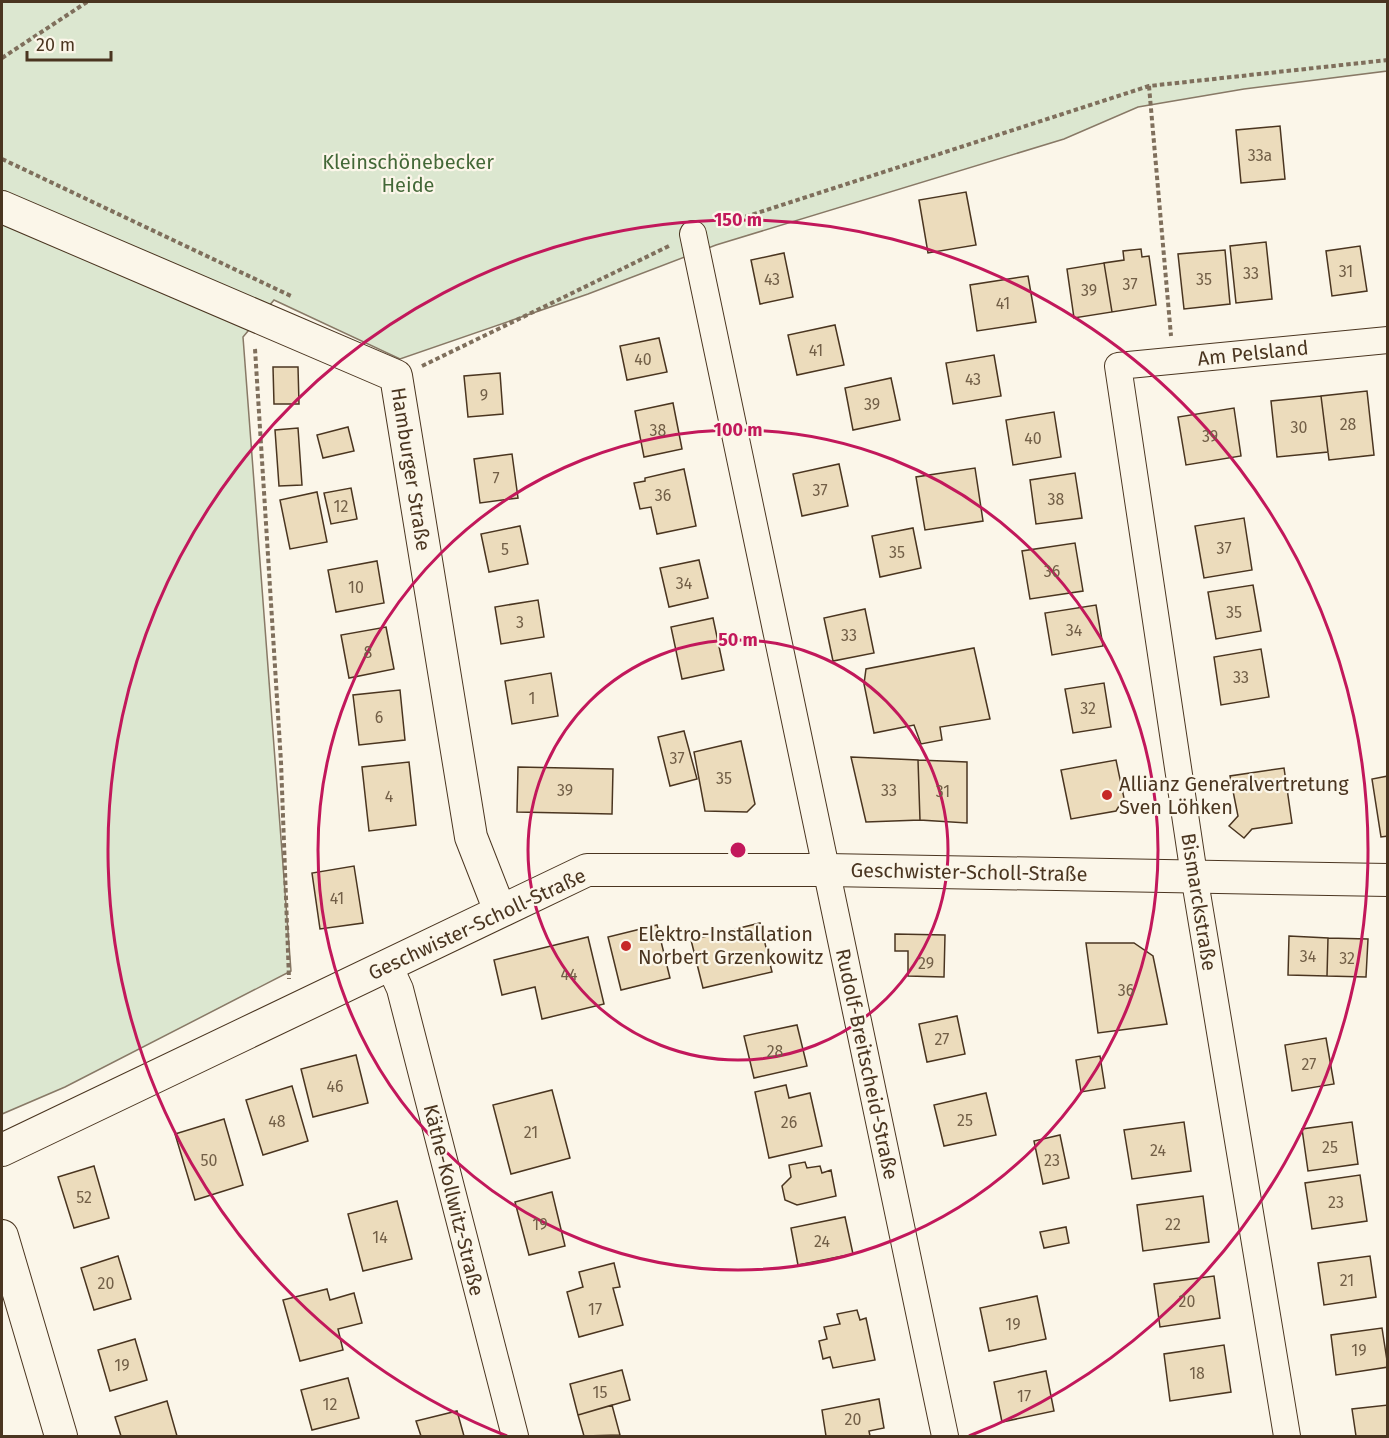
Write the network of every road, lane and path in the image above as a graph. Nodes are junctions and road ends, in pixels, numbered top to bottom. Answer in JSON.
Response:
{"nodes":[{"id":1,"x":87,"y":2,"type":"edge"},
{"id":2,"x":2,"y":58,"type":"edge"},
{"id":3,"x":1388,"y":60,"type":"edge"},
{"id":4,"x":1149,"y":86,"type":"junction"},
{"id":5,"x":2,"y":159,"type":"edge"},
{"id":6,"x":2,"y":207,"type":"edge"},
{"id":7,"x":693,"y":234,"type":"junction"},
{"id":8,"x":296,"y":298,"type":"dead end"},
{"id":9,"x":253,"y":315,"type":"junction"},
{"id":10,"x":1388,"y":340,"type":"edge"},
{"id":11,"x":1173,"y":361,"type":"junction"},
{"id":12,"x":430,"y":363,"type":"junction"},
{"id":13,"x":1118,"y":366,"type":"joint"},
{"id":14,"x":408,"y":367,"type":"junction"},
{"id":15,"x":826,"y":870,"type":"junction"},
{"id":16,"x":1194,"y":875,"type":"junction"},
{"id":17,"x":1388,"y":880,"type":"edge"},
{"id":18,"x":500,"y":911,"type":"junction"},
{"id":19,"x":389,"y":965,"type":"junction"},
{"id":20,"x":301,"y":1007,"type":"junction"},
{"id":21,"x":2,"y":1150,"type":"edge"},
{"id":22,"x":2,"y":1236,"type":"edge"},
{"id":23,"x":61,"y":1437,"type":"edge"},
{"id":24,"x":515,"y":1437,"type":"edge"},
{"id":25,"x":945,"y":1437,"type":"edge"},
{"id":26,"x":1287,"y":1437,"type":"edge"}],
"edges":[{"from":1,"to":2,"type":"path"},
{"from":3,"to":4,"type":"path"},
{"from":4,"to":7,"type":"path"},
{"from":4,"to":11,"type":"path"},
{"from":5,"to":8,"type":"path"},
{"from":6,"to":9,"type":"street","name":"Hamburger Straße"},
{"from":7,"to":12,"type":"path"},
{"from":7,"to":15,"type":"street","name":"Rudolf-Breitscheid-Straße"},
{"from":9,"to":14,"type":"street","name":"Hamburger Straße"},
{"from":9,"to":20,"type":"path"},
{"from":10,"to":11,"type":"street","name":"Am Pelsland"},
{"from":11,"to":13,"type":"street","name":"Am Pelsland"},
{"from":12,"to":14,"type":"path"},
{"from":12,"to":14,"type":"path"},
{"from":13,"to":16,"type":"street","name":"Bismarckstraße"},
{"from":14,"to":18,"type":"street","name":"Hamburger Straße"},
{"from":15,"to":16,"type":"street","name":"Geschwister-Scholl-Straße"},
{"from":15,"to":18,"type":"street","name":"Geschwister-Scholl-Straße"},
{"from":15,"to":25,"type":"street","name":"Rudolf-Breitscheid-Straße"},
{"from":16,"to":17,"type":"street","name":"Geschwister-Scholl-Straße"},
{"from":16,"to":26,"type":"street","name":"Bismarckstraße"},
{"from":18,"to":19,"type":"street","name":"Geschwister-Scholl-Straße"},
{"from":19,"to":20,"type":"street","name":"Geschwister-Scholl-Straße"},
{"from":19,"to":24,"type":"street","name":"Käthe-Kollwitz-Straße"},
{"from":20,"to":21,"type":"street","name":"Geschwister-Scholl-Straße"},
{"from":22,"to":23,"type":"street"}]}
